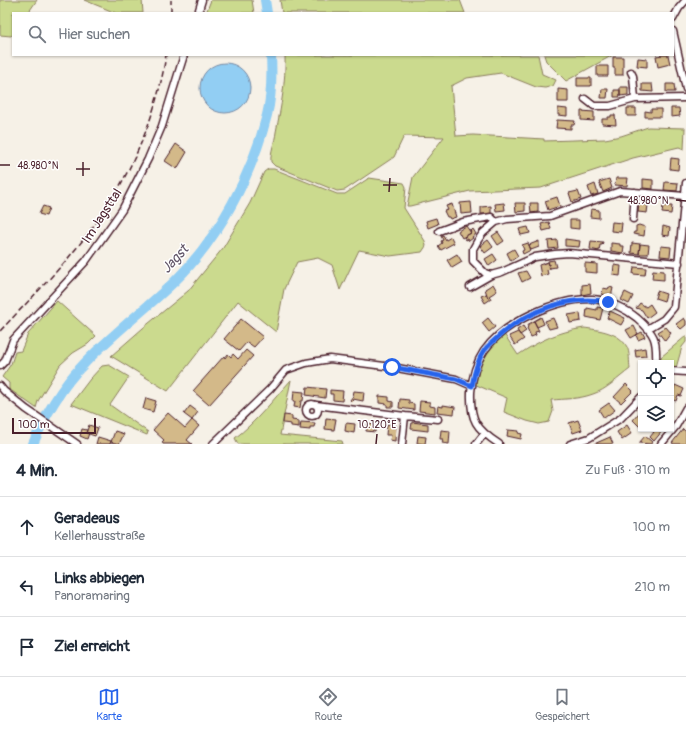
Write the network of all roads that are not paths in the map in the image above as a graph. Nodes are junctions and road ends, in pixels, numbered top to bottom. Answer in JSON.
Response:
{"nodes":[{"id":1,"x":202,"y":0,"type":"edge"},
{"id":2,"x":686,"y":0,"type":"edge"},
{"id":3,"x":199,"y":12,"type":"edge"},
{"id":4,"x":674,"y":17,"type":"edge"},
{"id":5,"x":674,"y":35,"type":"edge"},
{"id":6,"x":184,"y":56,"type":"edge"},
{"id":7,"x":631,"y":72,"type":"dead end"},
{"id":8,"x":686,"y":89,"type":"edge"},
{"id":9,"x":686,"y":98,"type":"edge"},
{"id":10,"x":585,"y":99,"type":"dead end"},
{"id":11,"x":635,"y":99,"type":"junction"},
{"id":12,"x":686,"y":183,"type":"edge"},
{"id":13,"x":635,"y":192,"type":"junction"},
{"id":14,"x":685,"y":196,"type":"junction"},
{"id":15,"x":632,"y":219,"type":"dead end"},
{"id":16,"x":496,"y":222,"type":"junction"},
{"id":17,"x":439,"y":231,"type":"dead end"},
{"id":18,"x":679,"y":263,"type":"junction"},
{"id":19,"x":491,"y":275,"type":"junction"},
{"id":20,"x":470,"y":286,"type":"dead end"},
{"id":21,"x":649,"y":328,"type":"junction"},
{"id":22,"x":656,"y":360,"type":"edge"},
{"id":23,"x":0,"y":366,"type":"edge"},
{"id":24,"x":674,"y":371,"type":"edge"},
{"id":25,"x":686,"y":372,"type":"edge"},
{"id":26,"x":0,"y":386,"type":"edge"},
{"id":27,"x":472,"y":386,"type":"junction"},
{"id":28,"x":638,"y":400,"type":"edge"},
{"id":29,"x":316,"y":406,"type":"dead end"},
{"id":30,"x":686,"y":408,"type":"edge"},
{"id":31,"x":404,"y":416,"type":"junction"},
{"id":32,"x":438,"y":419,"type":"dead end"},
{"id":33,"x":484,"y":434,"type":"junction"},
{"id":34,"x":77,"y":444,"type":"edge"},
{"id":35,"x":213,"y":444,"type":"edge"},
{"id":36,"x":402,"y":444,"type":"edge"},
{"id":37,"x":476,"y":444,"type":"edge"},
{"id":38,"x":499,"y":444,"type":"edge"},
{"id":39,"x":570,"y":444,"type":"edge"},
{"id":40,"x":662,"y":444,"type":"edge"}],
"edges":[{"from":1,"to":3,"type":"street"},
{"from":2,"to":4,"type":"street"},
{"from":5,"to":8,"type":"street"},
{"from":6,"to":23,"type":"street","name":"Im Jagsttal"},
{"from":7,"to":11,"type":"street"},
{"from":9,"to":11,"type":"street"},
{"from":10,"to":11,"type":"street"},
{"from":12,"to":14,"type":"street"},
{"from":13,"to":14,"type":"street"},
{"from":13,"to":15,"type":"street"},
{"from":13,"to":16,"type":"street"},
{"from":14,"to":18,"type":"street"},
{"from":16,"to":17,"type":"street"},
{"from":16,"to":19,"type":"street"},
{"from":18,"to":19,"type":"street"},
{"from":18,"to":21,"type":"street"},
{"from":19,"to":20,"type":"street"},
{"from":21,"to":22,"type":"street"},
{"from":21,"to":27,"type":"street"},
{"from":24,"to":25,"type":"street"},
{"from":26,"to":34,"type":"street"},
{"from":27,"to":33,"type":"street"},
{"from":27,"to":35,"type":"street"},
{"from":28,"to":39,"type":"street"},
{"from":29,"to":31,"type":"street"},
{"from":30,"to":40,"type":"street"},
{"from":31,"to":32,"type":"street"},
{"from":31,"to":36,"type":"street"},
{"from":33,"to":37,"type":"street"},
{"from":33,"to":38,"type":"street"}]}
